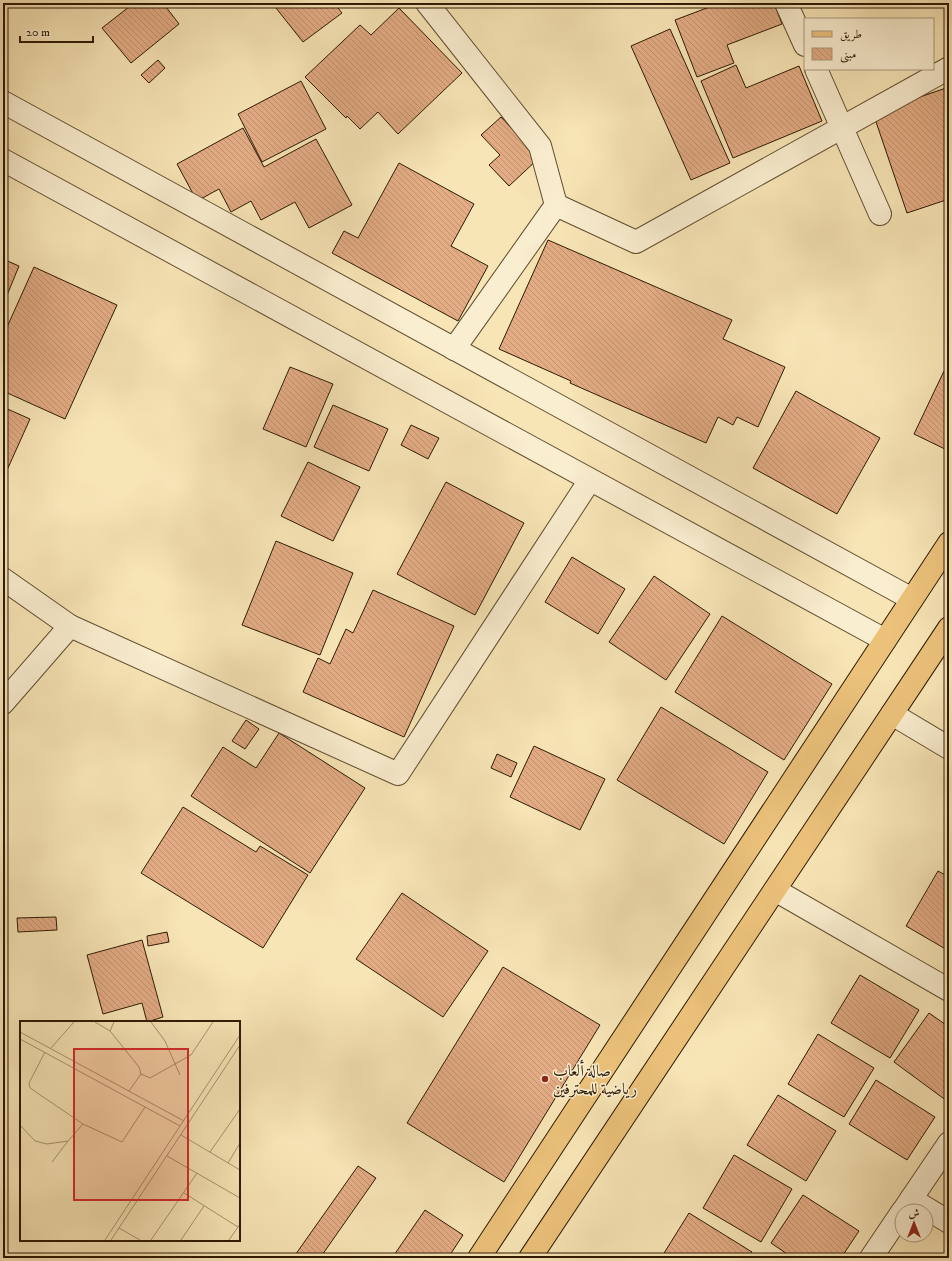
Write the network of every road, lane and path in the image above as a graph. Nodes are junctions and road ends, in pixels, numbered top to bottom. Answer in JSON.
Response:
{"nodes":[{"id":1,"x":426,"y":3,"type":"edge"},
{"id":2,"x":786,"y":3,"type":"edge"},
{"id":3,"x":804,"y":43,"type":"edge"},
{"id":4,"x":949,"y":68,"type":"edge"},
{"id":5,"x":816,"y":70,"type":"edge"},
{"id":6,"x":3,"y":102,"type":"edge"},
{"id":7,"x":842,"y":127,"type":"junction"},
{"id":8,"x":3,"y":160,"type":"edge"},
{"id":9,"x":556,"y":205,"type":"junction"},
{"id":10,"x":880,"y":214,"type":"dead end"},
{"id":11,"x":454,"y":349,"type":"junction"},
{"id":12,"x":590,"y":480,"type":"junction"},
{"id":13,"x":949,"y":543,"type":"edge"},
{"id":14,"x":3,"y":579,"type":"edge"},
{"id":15,"x":912,"y":599,"type":"junction"},
{"id":16,"x":70,"y":626,"type":"junction"},
{"id":17,"x":949,"y":628,"type":"edge"},
{"id":18,"x":885,"y":640,"type":"junction"},
{"id":19,"x":3,"y":703,"type":"edge"},
{"id":20,"x":892,"y":714,"type":"junction"},
{"id":21,"x":949,"y":748,"type":"edge"},
{"id":22,"x":775,"y":890,"type":"junction"},
{"id":23,"x":949,"y":990,"type":"edge"},
{"id":24,"x":949,"y":1143,"type":"edge"},
{"id":25,"x":908,"y":1203,"type":"edge"},
{"id":26,"x":934,"y":1217,"type":"edge"},
{"id":27,"x":949,"y":1222,"type":"edge"},
{"id":28,"x":894,"y":1224,"type":"edge"},
{"id":29,"x":479,"y":1258,"type":"edge"},
{"id":30,"x":530,"y":1258,"type":"edge"},
{"id":31,"x":871,"y":1258,"type":"edge"}],
"edges":[{"from":1,"to":9,"type":"street"},
{"from":2,"to":3,"type":"street"},
{"from":4,"to":7,"type":"street"},
{"from":5,"to":7,"type":"street"},
{"from":6,"to":11,"type":"street"},
{"from":7,"to":9,"type":"street"},
{"from":7,"to":10,"type":"street"},
{"from":8,"to":12,"type":"street"},
{"from":9,"to":11,"type":"street"},
{"from":11,"to":15,"type":"street"},
{"from":12,"to":16,"type":"street"},
{"from":12,"to":18,"type":"street"},
{"from":13,"to":15,"type":"main road"},
{"from":14,"to":16,"type":"street"},
{"from":15,"to":18,"type":"main road"},
{"from":16,"to":19,"type":"street"},
{"from":17,"to":20,"type":"main road"},
{"from":18,"to":29,"type":"main road"},
{"from":20,"to":21,"type":"street"},
{"from":20,"to":22,"type":"main road"},
{"from":22,"to":23,"type":"street"},
{"from":22,"to":30,"type":"main road"},
{"from":24,"to":25,"type":"street"},
{"from":26,"to":27,"type":"street"},
{"from":28,"to":31,"type":"street"}]}
